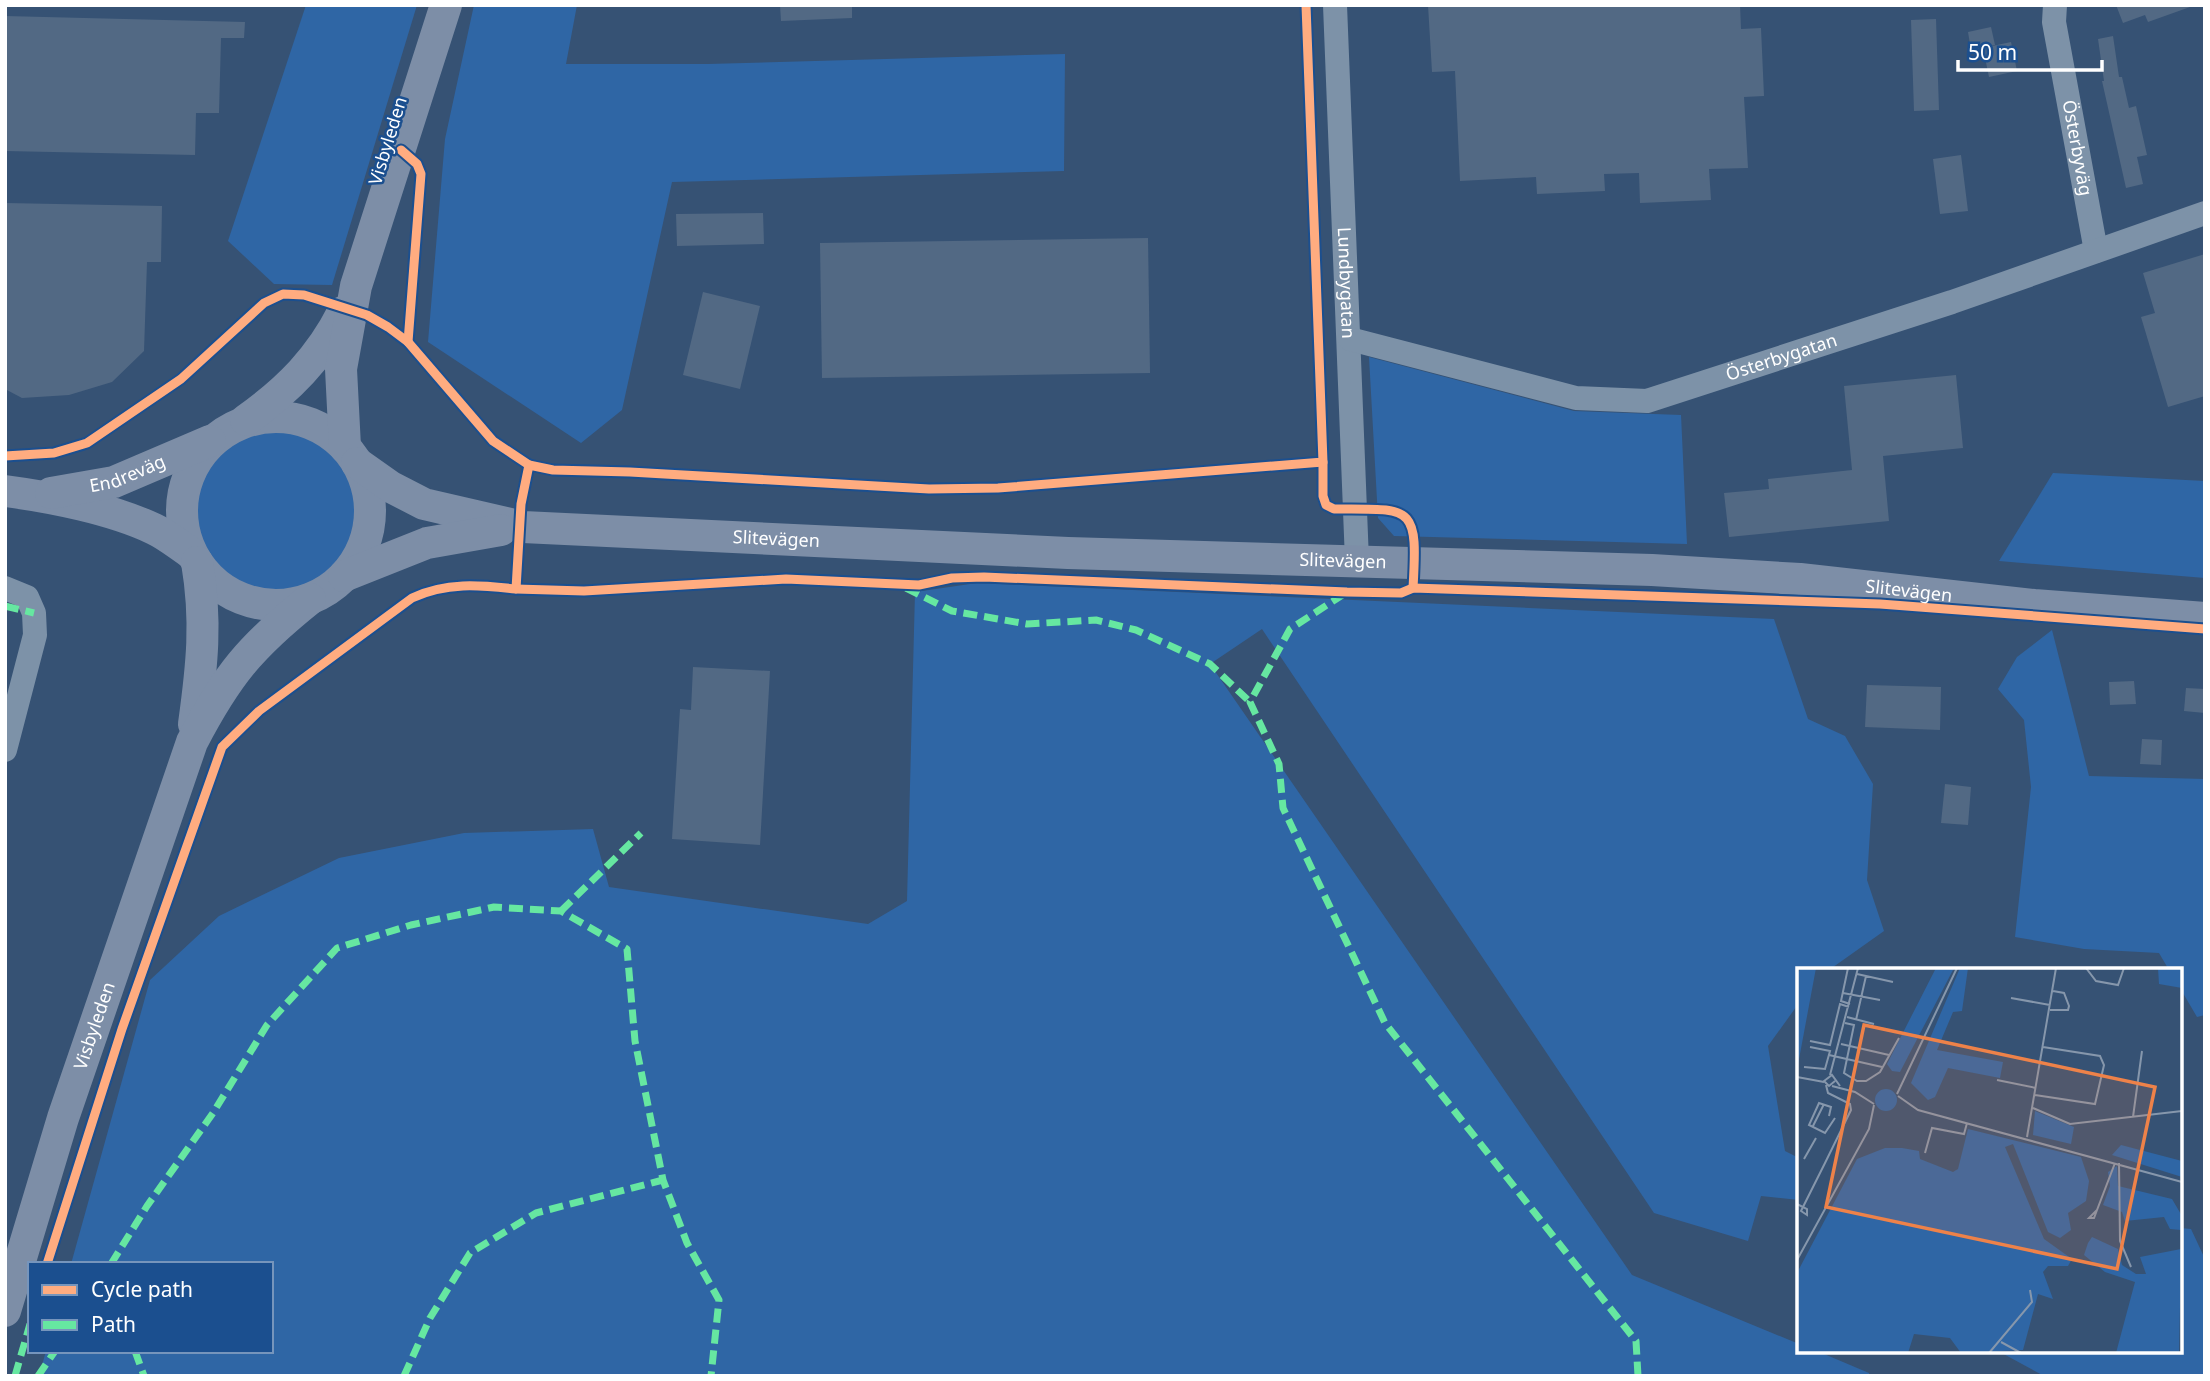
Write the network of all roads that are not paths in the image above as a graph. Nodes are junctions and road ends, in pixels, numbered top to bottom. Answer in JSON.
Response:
{"nodes":[{"id":1,"x":446,"y":5,"type":"edge"},
{"id":2,"x":1335,"y":5,"type":"edge"},
{"id":3,"x":2055,"y":5,"type":"edge"},
{"id":4,"x":2205,"y":213,"type":"edge"},
{"id":5,"x":2096,"y":251,"type":"junction"},
{"id":6,"x":356,"y":286,"type":"junction"},
{"id":7,"x":1350,"y":339,"type":"junction"},
{"id":8,"x":230,"y":430,"type":"junction"},
{"id":9,"x":351,"y":455,"type":"junction"},
{"id":10,"x":19,"y":493,"type":"edge"},
{"id":11,"x":523,"y":527,"type":"junction"},
{"id":12,"x":194,"y":557,"type":"junction"},
{"id":13,"x":1357,"y":561,"type":"junction"},
{"id":14,"x":344,"y":576,"type":"junction"},
{"id":15,"x":5,"y":588,"type":"edge"},
{"id":16,"x":310,"y":599,"type":"junction"},
{"id":17,"x":2205,"y":618,"type":"edge"},
{"id":18,"x":192,"y":743,"type":"junction"},
{"id":19,"x":5,"y":750,"type":"edge"},
{"id":20,"x":5,"y":1311,"type":"edge"}],
"edges":[{"from":1,"to":6,"type":"main road","name":"Visbyleden"},
{"from":2,"to":7,"type":"street","name":"Lundbygatan"},
{"from":3,"to":5,"type":"street","name":"Österbyväg"},
{"from":4,"to":5,"type":"street","name":"Österbygatan"},
{"from":5,"to":7,"type":"street","name":"Österbygatan"},
{"from":6,"to":8,"type":"main road","name":"Visbyleden"},
{"from":6,"to":9,"type":"main road","name":"Visbyleden"},
{"from":7,"to":13,"type":"street","name":"Lundbygatan"},
{"from":8,"to":9,"type":"main road"},
{"from":8,"to":10,"type":"main road","name":"Endreväg"},
{"from":8,"to":12,"type":"main road"},
{"from":9,"to":11,"type":"main road","name":"Slitevägen"},
{"from":9,"to":14,"type":"main road"},
{"from":10,"to":12,"type":"main road","name":"Endreväg"},
{"from":11,"to":13,"type":"main road","name":"Slitevägen"},
{"from":11,"to":14,"type":"main road","name":"Slitevägen"},
{"from":12,"to":16,"type":"main road"},
{"from":12,"to":18,"type":"main road","name":"Visbyleden"},
{"from":13,"to":17,"type":"main road","name":"Slitevägen"},
{"from":14,"to":16,"type":"main road"},
{"from":15,"to":19,"type":"street"},
{"from":16,"to":18,"type":"main road","name":"Visbyleden"},
{"from":18,"to":20,"type":"main road","name":"Visbyleden"}]}
